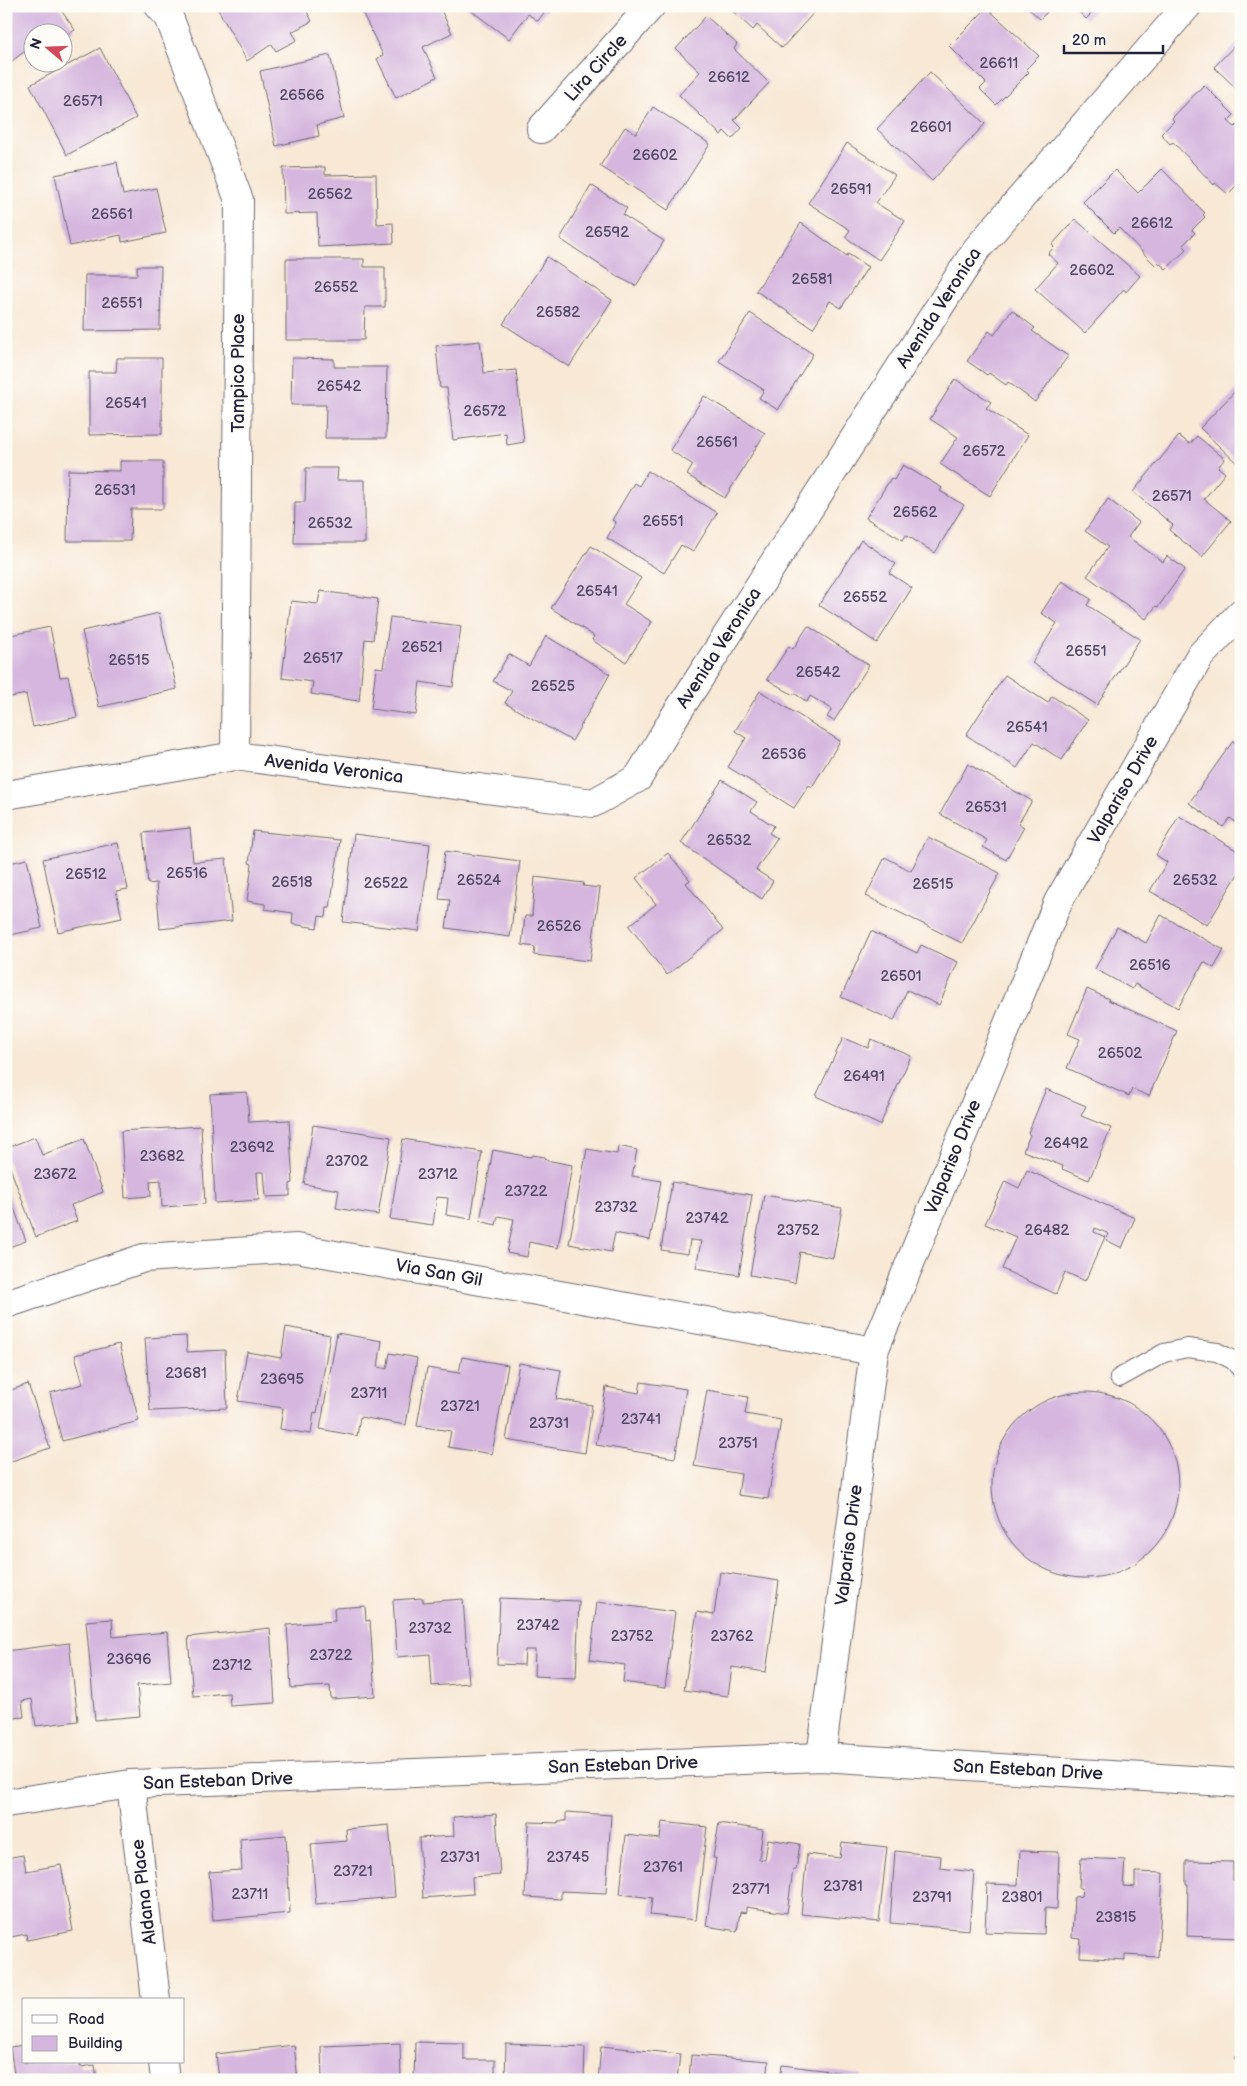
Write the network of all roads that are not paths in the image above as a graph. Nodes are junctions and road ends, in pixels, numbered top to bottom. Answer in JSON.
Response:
{"nodes":[{"id":1,"x":158,"y":6,"type":"edge"},
{"id":2,"x":651,"y":6,"type":"edge"},
{"id":3,"x":1187,"y":6,"type":"edge"},
{"id":4,"x":541,"y":129,"type":"dead end"},
{"id":5,"x":1241,"y":613,"type":"edge"},
{"id":6,"x":235,"y":756,"type":"junction"},
{"id":7,"x":6,"y":795,"type":"edge"},
{"id":8,"x":6,"y":1304,"type":"edge"},
{"id":9,"x":874,"y":1351,"type":"junction"},
{"id":10,"x":1241,"y":1369,"type":"edge"},
{"id":11,"x":1119,"y":1378,"type":"dead end"},
{"id":12,"x":821,"y":1758,"type":"junction"},
{"id":13,"x":1241,"y":1783,"type":"edge"},
{"id":14,"x":132,"y":1784,"type":"junction"},
{"id":15,"x":6,"y":1803,"type":"edge"},
{"id":16,"x":156,"y":1998,"type":"edge"},
{"id":17,"x":163,"y":2064,"type":"edge"},
{"id":18,"x":165,"y":2080,"type":"edge"}],
"edges":[{"from":1,"to":6,"type":"street","name":"Tampico Place"},
{"from":2,"to":4,"type":"street","name":"Lira Circle"},
{"from":3,"to":6,"type":"street","name":"Avenida Veronica"},
{"from":5,"to":9,"type":"street","name":"Valpariso Drive"},
{"from":6,"to":7,"type":"street","name":"Avenida Veronica"},
{"from":8,"to":9,"type":"street","name":"Via San Gil"},
{"from":9,"to":12,"type":"street","name":"Valpariso Drive"},
{"from":10,"to":11,"type":"lane"},
{"from":12,"to":13,"type":"street","name":"San Esteban Drive"},
{"from":12,"to":14,"type":"street","name":"San Esteban Drive"},
{"from":14,"to":15,"type":"street","name":"San Esteban Drive"},
{"from":14,"to":16,"type":"street","name":"Aldana Place"},
{"from":17,"to":18,"type":"street"}]}
